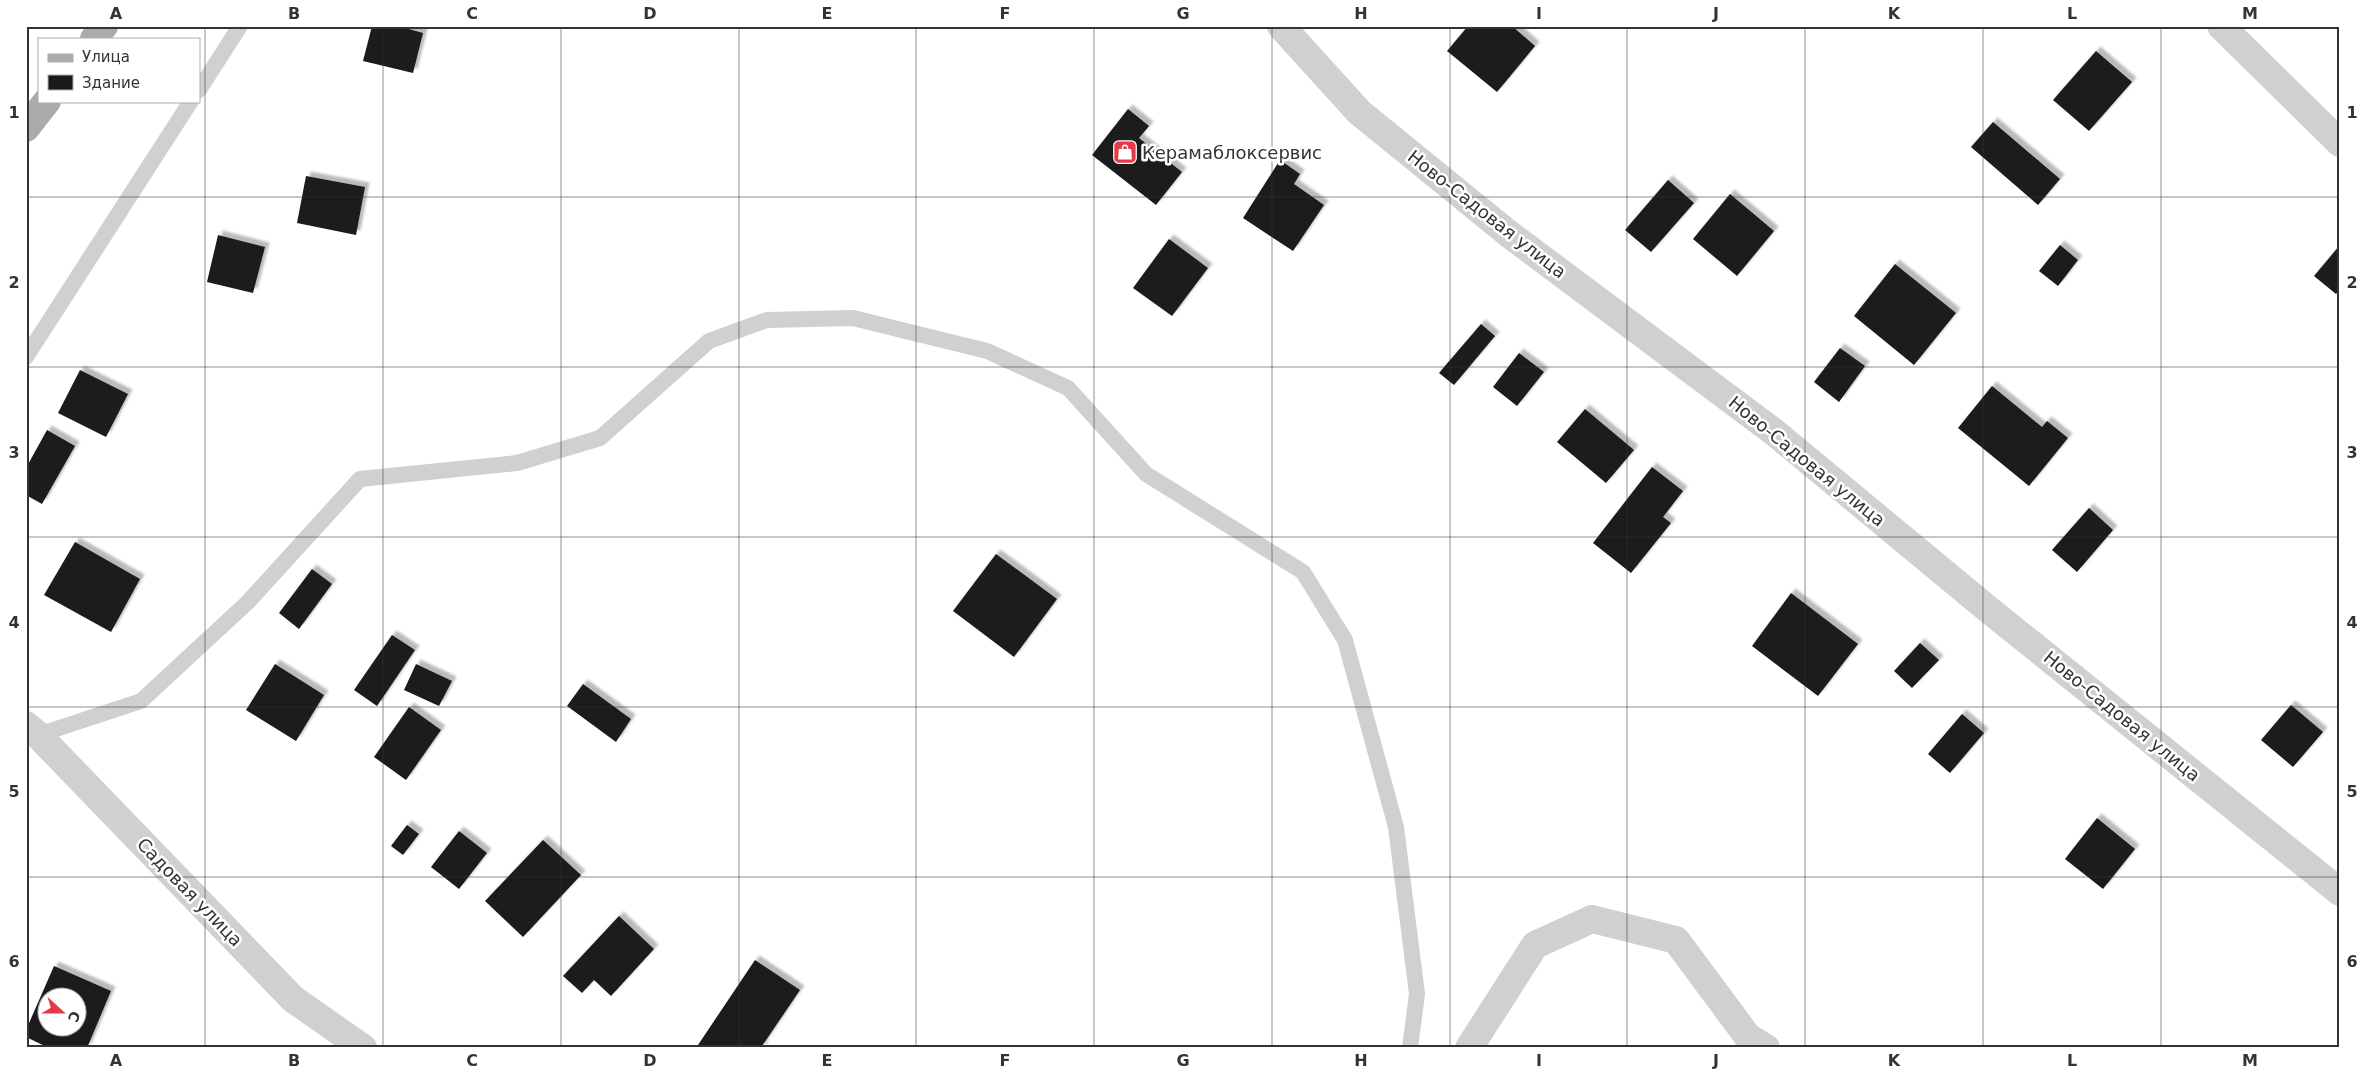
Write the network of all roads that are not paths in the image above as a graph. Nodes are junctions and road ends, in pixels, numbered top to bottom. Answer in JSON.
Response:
{"nodes":[{"id":1,"x":104,"y":26,"type":"edge"},
{"id":2,"x":240,"y":26,"type":"edge"},
{"id":3,"x":1280,"y":26,"type":"edge"},
{"id":4,"x":2221,"y":26,"type":"edge"},
{"id":5,"x":95,"y":38,"type":"edge"},
{"id":6,"x":200,"y":88,"type":"edge"},
{"id":7,"x":46,"y":102,"type":"edge"},
{"id":8,"x":190,"y":102,"type":"edge"},
{"id":9,"x":26,"y":128,"type":"edge"},
{"id":10,"x":2340,"y":143,"type":"edge"},
{"id":11,"x":26,"y":357,"type":"edge"},
{"id":12,"x":32,"y":730,"type":"edge"},
{"id":13,"x":2340,"y":892,"type":"edge"},
{"id":14,"x":363,"y":1048,"type":"edge"},
{"id":15,"x":1410,"y":1048,"type":"edge"},
{"id":16,"x":1469,"y":1048,"type":"edge"},
{"id":17,"x":1766,"y":1048,"type":"edge"}],
"edges":[{"from":1,"to":5,"type":"main road"},
{"from":2,"to":6,"type":"lane"},
{"from":3,"to":13,"type":"street","name":"Ново-Садовая улица"},
{"from":4,"to":10,"type":"street"},
{"from":7,"to":9,"type":"main road"},
{"from":8,"to":11,"type":"lane"},
{"from":12,"to":14,"type":"street","name":"Садовая улица"},
{"from":12,"to":15,"type":"lane"},
{"from":16,"to":17,"type":"street"}]}
